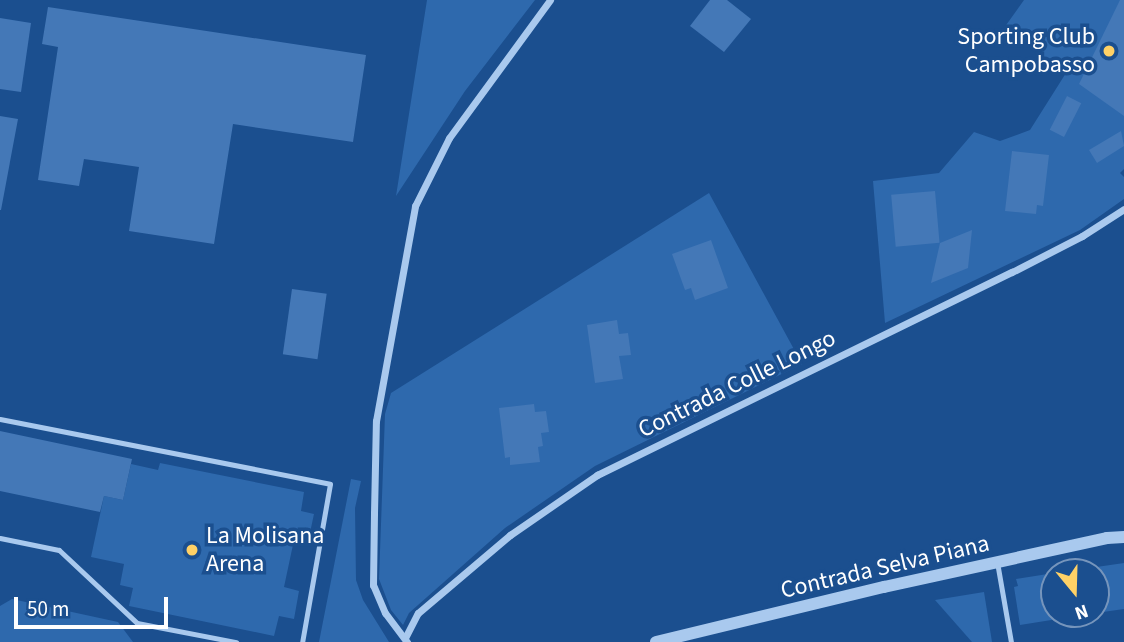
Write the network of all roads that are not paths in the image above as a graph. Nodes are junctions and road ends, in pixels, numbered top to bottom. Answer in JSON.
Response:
{"nodes":[{"id":1,"x":550,"y":0,"type":"edge"},
{"id":2,"x":1124,"y":209,"type":"edge"},
{"id":3,"x":0,"y":419,"type":"edge"},
{"id":4,"x":1124,"y":537,"type":"edge"},
{"id":5,"x":0,"y":538,"type":"edge"},
{"id":6,"x":997,"y":562,"type":"junction"},
{"id":7,"x":406,"y":640,"type":"edge"},
{"id":8,"x":236,"y":642,"type":"edge"},
{"id":9,"x":302,"y":642,"type":"edge"},
{"id":10,"x":656,"y":642,"type":"edge"},
{"id":11,"x":1011,"y":642,"type":"edge"}],
"edges":[{"from":1,"to":7,"type":"street"},
{"from":2,"to":7,"type":"street","name":"Contrada Colle Longo"},
{"from":3,"to":9,"type":"lane"},
{"from":4,"to":6,"type":"street","name":"Contrada Selva Piana"},
{"from":5,"to":8,"type":"lane"},
{"from":6,"to":10,"type":"street","name":"Contrada Selva Piana"},
{"from":6,"to":11,"type":"lane"}]}
